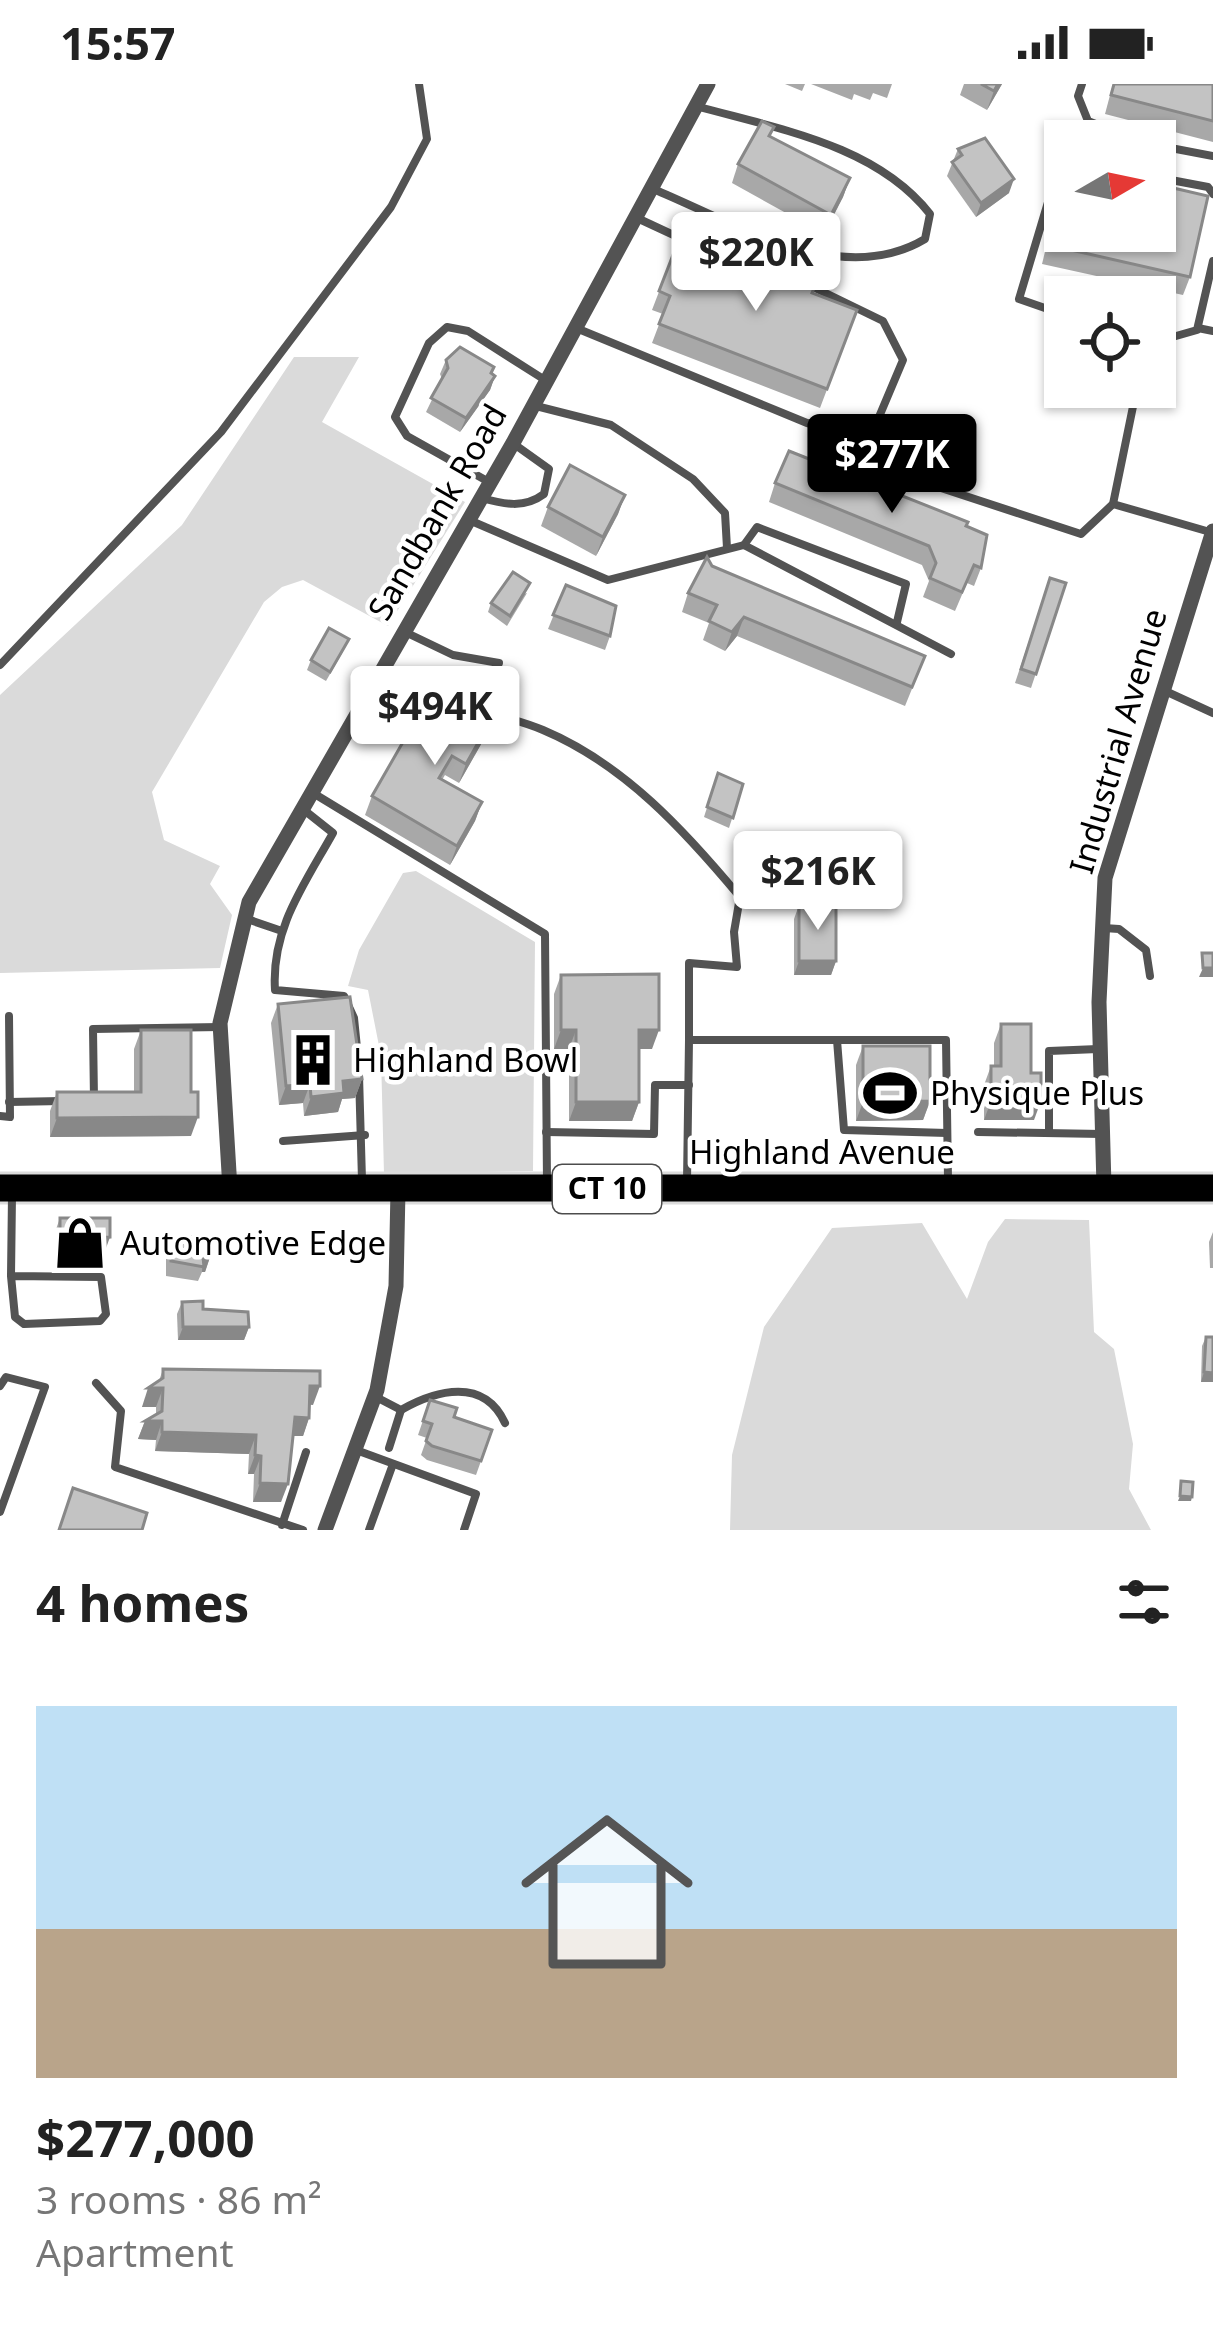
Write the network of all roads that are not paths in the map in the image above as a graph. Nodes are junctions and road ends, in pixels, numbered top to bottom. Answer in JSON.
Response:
{"nodes":[{"id":1,"x":419,"y":84,"type":"edge"},
{"id":2,"x":708,"y":84,"type":"edge"},
{"id":3,"x":1082,"y":84,"type":"edge"},
{"id":4,"x":696,"y":106,"type":"junction"},
{"id":5,"x":1088,"y":120,"type":"edge"},
{"id":6,"x":1176,"y":149,"type":"edge"},
{"id":7,"x":1213,"y":156,"type":"edge"},
{"id":8,"x":1176,"y":181,"type":"edge"},
{"id":9,"x":651,"y":188,"type":"junction"},
{"id":10,"x":1213,"y":194,"type":"edge"},
{"id":11,"x":1044,"y":215,"type":"edge"},
{"id":12,"x":636,"y":217,"type":"junction"},
{"id":13,"x":1213,"y":261,"type":"edge"},
{"id":14,"x":1044,"y":308,"type":"edge"},
{"id":15,"x":575,"y":328,"type":"junction"},
{"id":16,"x":1198,"y":328,"type":"junction"},
{"id":17,"x":1213,"y":331,"type":"edge"},
{"id":18,"x":1176,"y":335,"type":"edge"},
{"id":19,"x":546,"y":380,"type":"junction"},
{"id":20,"x":532,"y":405,"type":"junction"},
{"id":21,"x":1133,"y":408,"type":"edge"},
{"id":22,"x":513,"y":443,"type":"junction"},
{"id":23,"x":868,"y":443,"type":"junction"},
{"id":24,"x":484,"y":489,"type":"junction"},
{"id":25,"x":1113,"y":504,"type":"junction"},
{"id":26,"x":467,"y":519,"type":"junction"},
{"id":27,"x":1213,"y":532,"type":"edge"},
{"id":28,"x":744,"y":544,"type":"junction"},
{"id":29,"x":727,"y":548,"type":"junction"},
{"id":30,"x":897,"y":622,"type":"junction"},
{"id":31,"x":404,"y":632,"type":"junction"},
{"id":32,"x":951,"y":654,"type":"dead end"},
{"id":33,"x":499,"y":663,"type":"dead end"},
{"id":34,"x":0,"y":665,"type":"edge"},
{"id":35,"x":384,"y":667,"type":"junction"},
{"id":36,"x":1162,"y":689,"type":"junction"},
{"id":37,"x":1213,"y":713,"type":"edge"},
{"id":38,"x":312,"y":793,"type":"junction"},
{"id":39,"x":303,"y":809,"type":"junction"},
{"id":40,"x":740,"y":897,"type":"junction"},
{"id":41,"x":884,"y":897,"type":"dead end"},
{"id":42,"x":245,"y":918,"type":"junction"},
{"id":43,"x":1102,"y":928,"type":"junction"},
{"id":44,"x":279,"y":930,"type":"junction"},
{"id":45,"x":1150,"y":976,"type":"dead end"},
{"id":46,"x":9,"y":1016,"type":"dead end"},
{"id":47,"x":220,"y":1027,"type":"junction"},
{"id":48,"x":689,"y":1040,"type":"junction"},
{"id":49,"x":837,"y":1040,"type":"junction"},
{"id":50,"x":1100,"y":1049,"type":"junction"},
{"id":51,"x":688,"y":1085,"type":"junction"},
{"id":52,"x":10,"y":1102,"type":"junction"},
{"id":53,"x":0,"y":1116,"type":"edge"},
{"id":54,"x":1049,"y":1130,"type":"junction"},
{"id":55,"x":546,"y":1132,"type":"junction"},
{"id":56,"x":978,"y":1132,"type":"dead end"},
{"id":57,"x":947,"y":1133,"type":"junction"},
{"id":58,"x":1102,"y":1134,"type":"junction"},
{"id":59,"x":365,"y":1135,"type":"junction"},
{"id":60,"x":284,"y":1141,"type":"dead end"},
{"id":61,"x":948,"y":1187,"type":"junction"},
{"id":62,"x":1104,"y":1187,"type":"junction"},
{"id":63,"x":6,"y":1188,"type":"edge"},
{"id":64,"x":1213,"y":1188,"type":"edge"},
{"id":65,"x":230,"y":1189,"type":"junction"},
{"id":66,"x":547,"y":1189,"type":"junction"},
{"id":67,"x":687,"y":1189,"type":"junction"},
{"id":68,"x":362,"y":1190,"type":"junction"},
{"id":69,"x":398,"y":1190,"type":"junction"},
{"id":70,"x":11,"y":1276,"type":"junction"},
{"id":71,"x":96,"y":1382,"type":"dead end"},
{"id":72,"x":0,"y":1386,"type":"edge"},
{"id":73,"x":374,"y":1396,"type":"junction"},
{"id":74,"x":401,"y":1411,"type":"junction"},
{"id":75,"x":505,"y":1423,"type":"dead end"},
{"id":76,"x":389,"y":1448,"type":"dead end"},
{"id":77,"x":355,"y":1450,"type":"junction"},
{"id":78,"x":306,"y":1452,"type":"dead end"},
{"id":79,"x":393,"y":1464,"type":"junction"},
{"id":80,"x":0,"y":1513,"type":"edge"},
{"id":81,"x":282,"y":1525,"type":"junction"},
{"id":82,"x":303,"y":1530,"type":"edge"},
{"id":83,"x":326,"y":1530,"type":"edge"},
{"id":84,"x":369,"y":1530,"type":"edge"},
{"id":85,"x":464,"y":1530,"type":"edge"}],
"edges":[{"from":1,"to":34,"type":"lane"},
{"from":2,"to":4,"type":"street","name":"Sandbank Road"},
{"from":3,"to":5,"type":"lane"},
{"from":4,"to":9,"type":"street","name":"Sandbank Road"},
{"from":4,"to":9,"type":"lane"},
{"from":6,"to":7,"type":"lane"},
{"from":8,"to":10,"type":"lane"},
{"from":9,"to":12,"type":"street","name":"Sandbank Road"},
{"from":11,"to":14,"type":"lane"},
{"from":12,"to":15,"type":"street","name":"Sandbank Road"},
{"from":12,"to":23,"type":"lane"},
{"from":13,"to":16,"type":"lane"},
{"from":15,"to":19,"type":"street","name":"Sandbank Road"},
{"from":15,"to":23,"type":"lane"},
{"from":16,"to":17,"type":"lane"},
{"from":16,"to":18,"type":"lane"},
{"from":19,"to":20,"type":"street","name":"Sandbank Road"},
{"from":19,"to":24,"type":"lane"},
{"from":20,"to":22,"type":"street","name":"Sandbank Road"},
{"from":20,"to":29,"type":"lane"},
{"from":21,"to":25,"type":"lane"},
{"from":22,"to":24,"type":"street","name":"Sandbank Road"},
{"from":22,"to":24,"type":"lane"},
{"from":23,"to":25,"type":"lane"},
{"from":24,"to":26,"type":"street","name":"Sandbank Road"},
{"from":25,"to":27,"type":"lane"},
{"from":26,"to":29,"type":"lane"},
{"from":26,"to":31,"type":"street","name":"Sandbank Road"},
{"from":27,"to":36,"type":"street","name":"Industrial Avenue"},
{"from":28,"to":29,"type":"lane"},
{"from":28,"to":30,"type":"lane"},
{"from":28,"to":30,"type":"lane"},
{"from":30,"to":32,"type":"lane"},
{"from":31,"to":33,"type":"lane"},
{"from":31,"to":35,"type":"street","name":"Sandbank Road"},
{"from":35,"to":38,"type":"street","name":"Sandbank Road"},
{"from":35,"to":40,"type":"lane"},
{"from":36,"to":37,"type":"lane"},
{"from":36,"to":43,"type":"street","name":"Industrial Avenue"},
{"from":38,"to":39,"type":"street","name":"Sandbank Road"},
{"from":38,"to":55,"type":"lane"},
{"from":39,"to":42,"type":"street","name":"Sandbank Road"},
{"from":39,"to":44,"type":"lane"},
{"from":40,"to":41,"type":"lane"},
{"from":40,"to":48,"type":"lane"},
{"from":42,"to":44,"type":"lane"},
{"from":42,"to":47,"type":"street","name":"Sandbank Road"},
{"from":43,"to":45,"type":"lane"},
{"from":43,"to":50,"type":"street","name":"Industrial Avenue"},
{"from":44,"to":59,"type":"lane"},
{"from":46,"to":52,"type":"lane"},
{"from":47,"to":52,"type":"lane"},
{"from":47,"to":65,"type":"street","name":"Sandbank Road"},
{"from":48,"to":49,"type":"lane"},
{"from":48,"to":51,"type":"lane"},
{"from":49,"to":57,"type":"lane"},
{"from":49,"to":57,"type":"lane"},
{"from":50,"to":54,"type":"lane"},
{"from":50,"to":58,"type":"street","name":"Industrial Avenue"},
{"from":51,"to":55,"type":"lane"},
{"from":51,"to":67,"type":"lane"},
{"from":52,"to":53,"type":"lane"},
{"from":54,"to":56,"type":"lane"},
{"from":54,"to":58,"type":"lane"},
{"from":55,"to":66,"type":"lane"},
{"from":57,"to":61,"type":"lane"},
{"from":58,"to":62,"type":"street","name":"Industrial Avenue"},
{"from":59,"to":60,"type":"lane"},
{"from":59,"to":68,"type":"lane"},
{"from":61,"to":62,"type":"highway","name":"Highland Avenue","number":"CT 10"},
{"from":61,"to":67,"type":"highway","name":"Highland Avenue","number":"CT 10"},
{"from":62,"to":64,"type":"highway","name":"Highland Avenue","number":"CT 10"},
{"from":63,"to":65,"type":"highway","name":"Highland Avenue","number":"CT 10"},
{"from":63,"to":70,"type":"lane"},
{"from":65,"to":68,"type":"highway","name":"Highland Avenue","number":"CT 10"},
{"from":66,"to":67,"type":"highway","name":"Highland Avenue","number":"CT 10"},
{"from":66,"to":69,"type":"highway","name":"Highland Avenue","number":"CT 10"},
{"from":68,"to":69,"type":"highway","name":"Highland Avenue","number":"CT 10"},
{"from":69,"to":73,"type":"street"},
{"from":70,"to":70,"type":"lane"},
{"from":71,"to":81,"type":"lane"},
{"from":72,"to":80,"type":"lane"},
{"from":73,"to":74,"type":"lane"},
{"from":73,"to":77,"type":"street"},
{"from":74,"to":75,"type":"lane"},
{"from":74,"to":76,"type":"lane"},
{"from":77,"to":79,"type":"lane"},
{"from":77,"to":83,"type":"street"},
{"from":78,"to":81,"type":"lane"},
{"from":79,"to":84,"type":"lane"},
{"from":79,"to":85,"type":"lane"},
{"from":81,"to":82,"type":"lane"}]}
